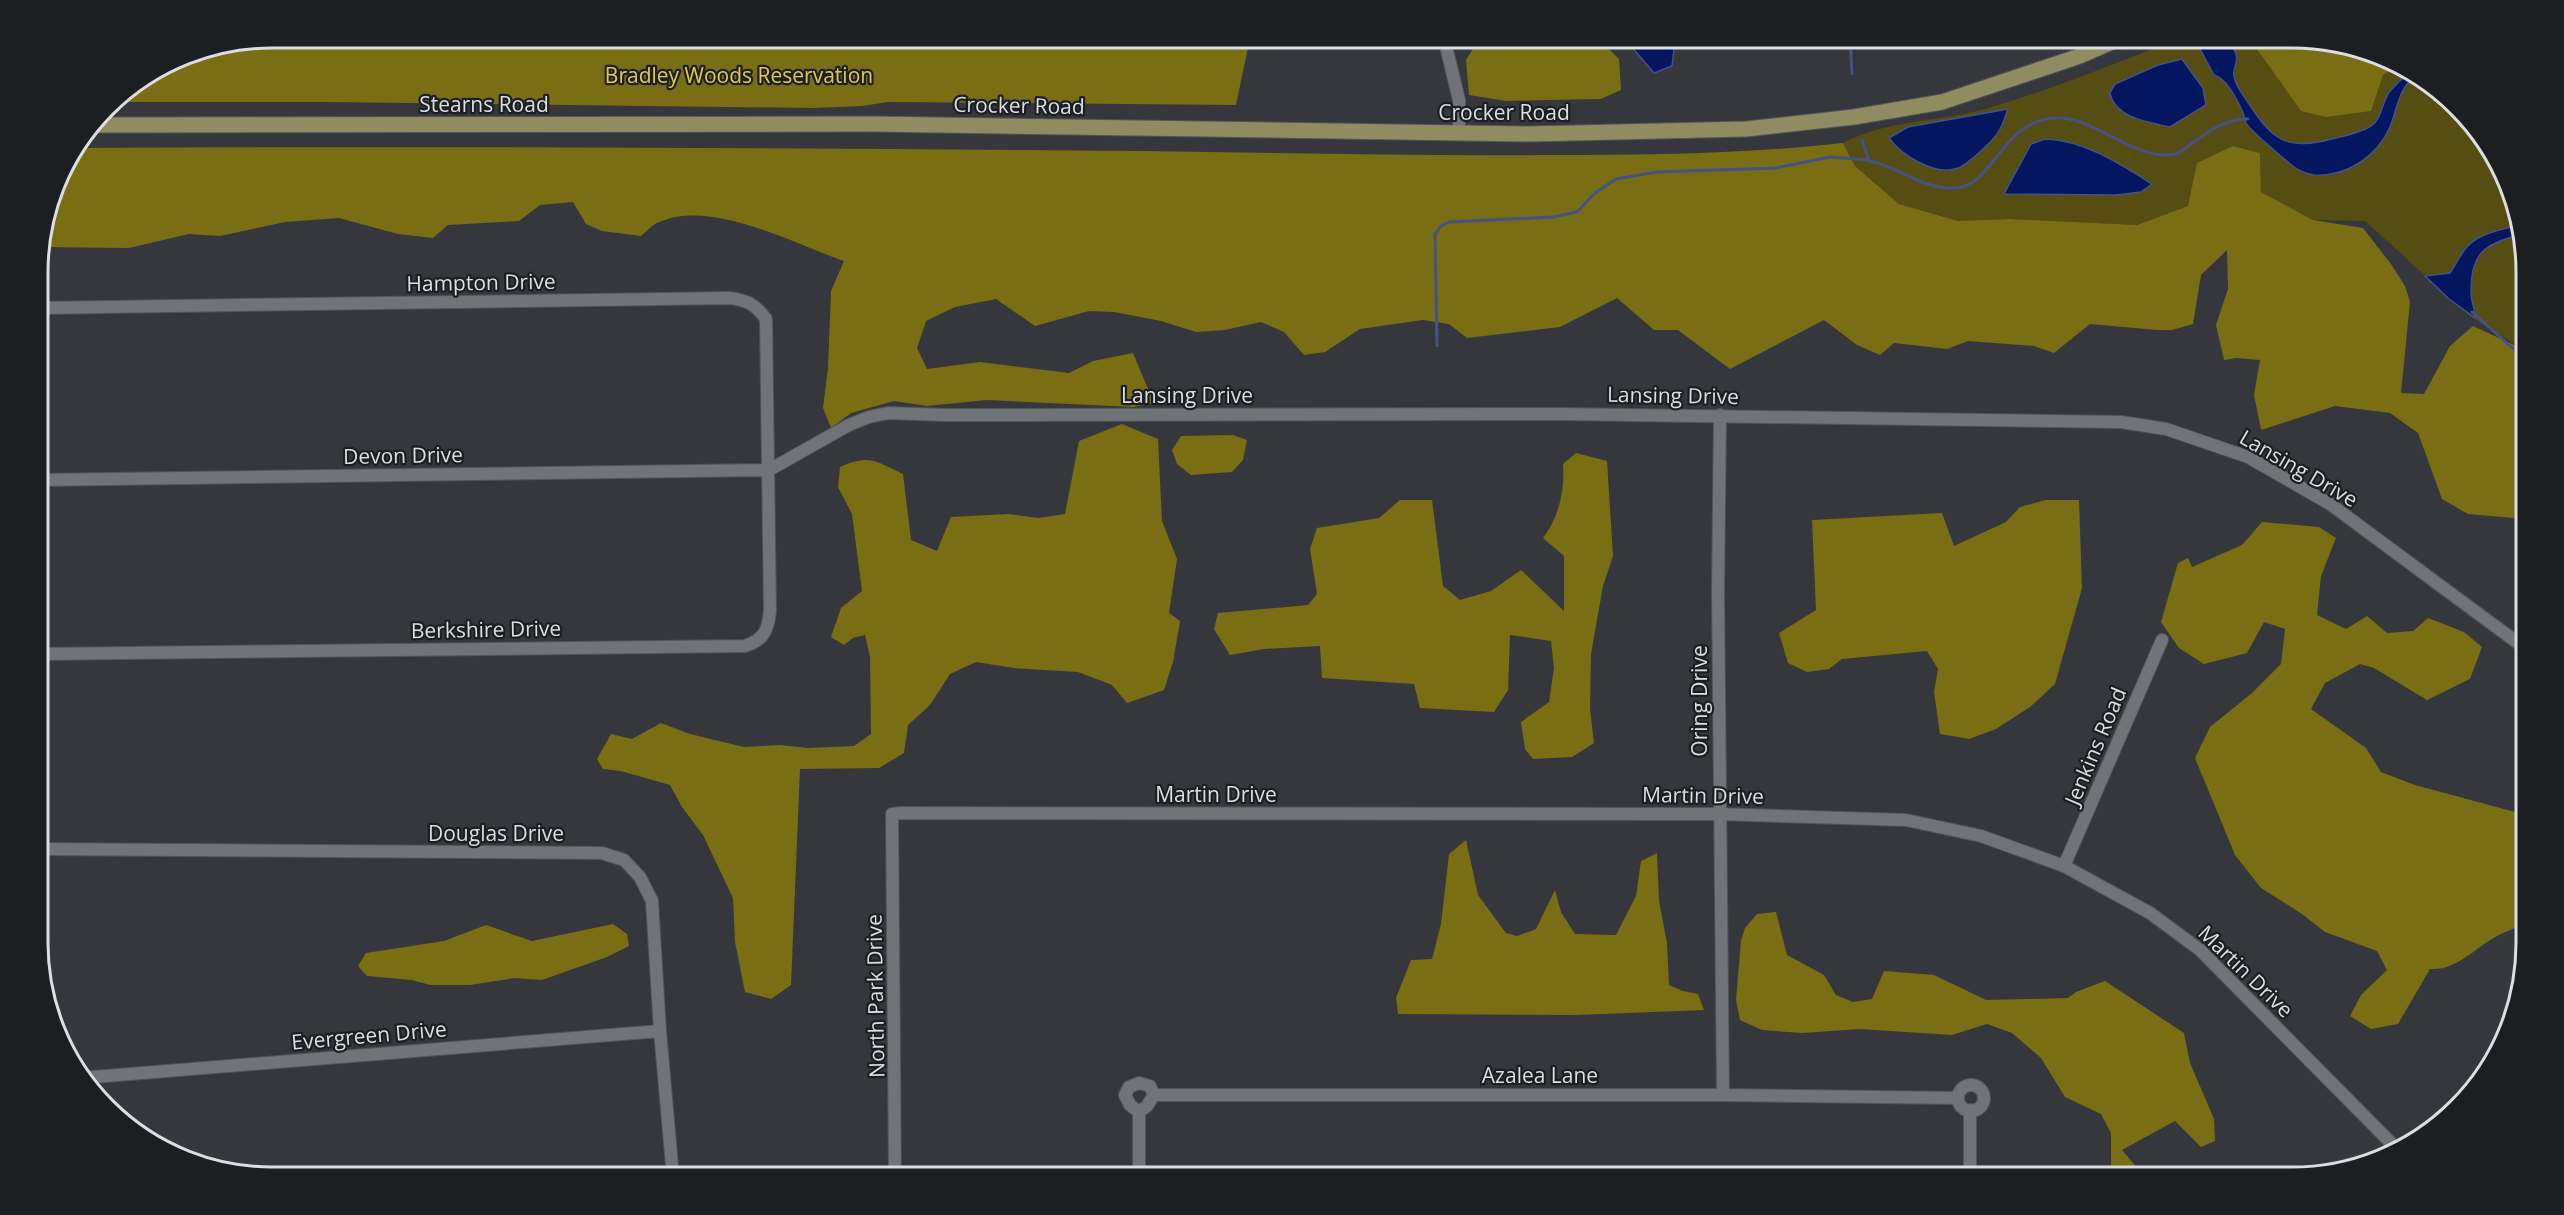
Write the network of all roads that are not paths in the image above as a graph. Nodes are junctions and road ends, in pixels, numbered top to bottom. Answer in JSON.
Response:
{"nodes":[{"id":1,"x":1446,"y":48,"type":"edge"},
{"id":2,"x":2098,"y":48,"type":"edge"},
{"id":3,"x":874,"y":123,"type":"joint"},
{"id":4,"x":103,"y":125,"type":"edge"},
{"id":5,"x":1459,"y":133,"type":"junction"},
{"id":6,"x":48,"y":308,"type":"edge"},
{"id":7,"x":1720,"y":415,"type":"junction"},
{"id":8,"x":769,"y":470,"type":"junction"},
{"id":9,"x":48,"y":480,"type":"edge"},
{"id":10,"x":2162,"y":640,"type":"dead end"},
{"id":11,"x":2516,"y":642,"type":"edge"},
{"id":12,"x":48,"y":654,"type":"edge"},
{"id":13,"x":892,"y":814,"type":"joint"},
{"id":14,"x":1719,"y":814,"type":"junction"},
{"id":15,"x":48,"y":849,"type":"edge"},
{"id":16,"x":2064,"y":866,"type":"junction"},
{"id":17,"x":660,"y":1031,"type":"junction"},
{"id":18,"x":93,"y":1077,"type":"edge"},
{"id":19,"x":1154,"y":1095,"type":"junction"},
{"id":20,"x":1723,"y":1095,"type":"junction"},
{"id":21,"x":1958,"y":1098,"type":"junction"},
{"id":22,"x":1970,"y":1110,"type":"junction"},
{"id":23,"x":1138,"y":1112,"type":"junction"},
{"id":24,"x":2392,"y":1144,"type":"edge"},
{"id":25,"x":672,"y":1167,"type":"edge"},
{"id":26,"x":895,"y":1167,"type":"edge"},
{"id":27,"x":1139,"y":1167,"type":"edge"},
{"id":28,"x":1970,"y":1167,"type":"edge"}],
"edges":[{"from":1,"to":5,"type":"street"},
{"from":2,"to":5,"type":"main road","name":"Crocker Road"},
{"from":3,"to":4,"type":"main road","name":"Stearns Road"},
{"from":3,"to":5,"type":"main road","name":"Crocker Road"},
{"from":6,"to":8,"type":"street","name":"Hampton Drive"},
{"from":7,"to":8,"type":"street","name":"Lansing Drive"},
{"from":7,"to":11,"type":"street","name":"Lansing Drive"},
{"from":7,"to":14,"type":"street","name":"Oring Drive"},
{"from":8,"to":9,"type":"street","name":"Devon Drive"},
{"from":8,"to":12,"type":"street","name":"Berkshire Drive"},
{"from":10,"to":16,"type":"street","name":"Jenkins Road"},
{"from":13,"to":14,"type":"street","name":"Martin Drive"},
{"from":13,"to":26,"type":"street","name":"North Park Drive"},
{"from":14,"to":16,"type":"street","name":"Martin Drive"},
{"from":14,"to":20,"type":"street","name":"Oring Drive"},
{"from":15,"to":17,"type":"street","name":"Douglas Drive"},
{"from":16,"to":24,"type":"street","name":"Martin Drive"},
{"from":17,"to":18,"type":"street","name":"Evergreen Drive"},
{"from":17,"to":25,"type":"street","name":"Douglas Drive"},
{"from":19,"to":20,"type":"street","name":"Azalea Lane"},
{"from":19,"to":23,"type":"street"},
{"from":19,"to":23,"type":"street","name":"Azalea Lane"},
{"from":20,"to":21,"type":"street","name":"Azalea Lane"},
{"from":21,"to":22,"type":"street"},
{"from":21,"to":22,"type":"street"},
{"from":22,"to":28,"type":"street"},
{"from":23,"to":27,"type":"street"}]}
